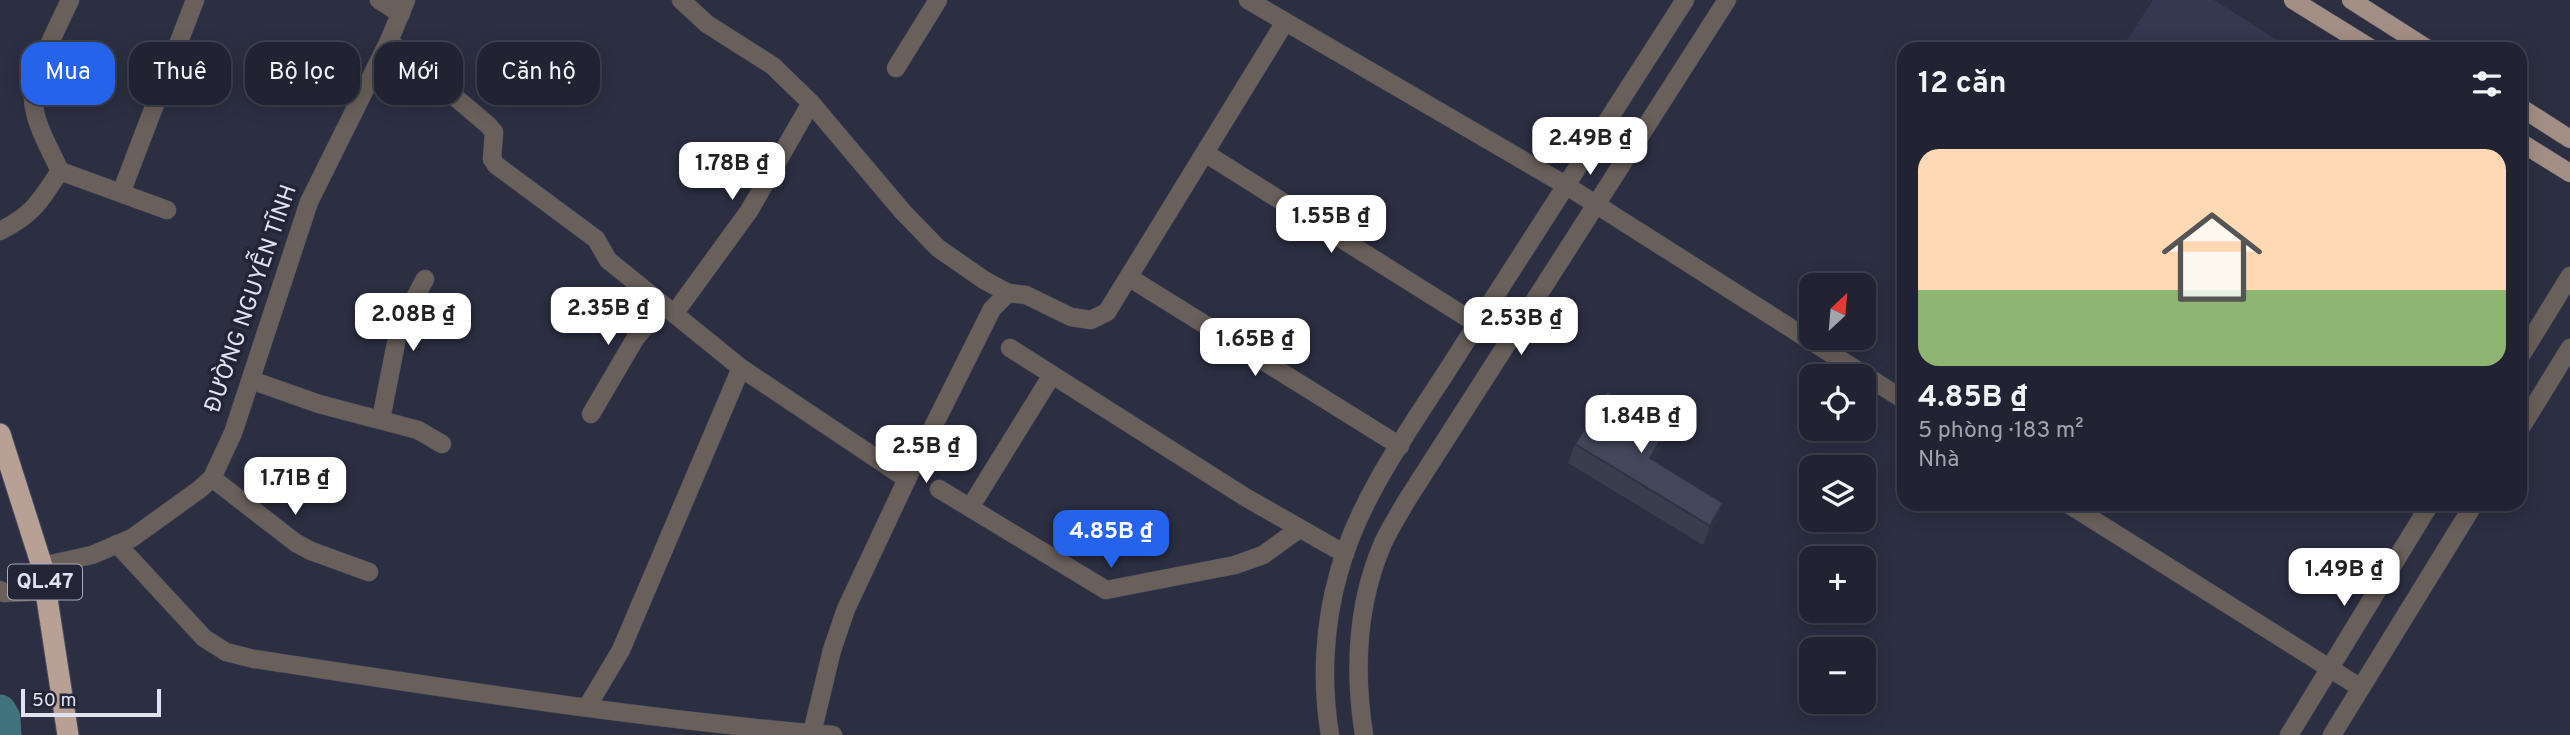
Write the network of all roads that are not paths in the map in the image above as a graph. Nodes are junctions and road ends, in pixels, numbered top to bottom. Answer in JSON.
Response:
{"nodes":[{"id":1,"x":69,"y":0,"type":"edge"},
{"id":2,"x":195,"y":0,"type":"edge"},
{"id":3,"x":379,"y":0,"type":"edge"},
{"id":4,"x":681,"y":0,"type":"edge"},
{"id":5,"x":938,"y":0,"type":"edge"},
{"id":6,"x":1248,"y":0,"type":"edge"},
{"id":7,"x":1685,"y":0,"type":"edge"},
{"id":8,"x":1727,"y":0,"type":"edge"},
{"id":9,"x":2293,"y":0,"type":"edge"},
{"id":10,"x":2351,"y":0,"type":"edge"},
{"id":11,"x":404,"y":7,"type":"edge"},
{"id":12,"x":1285,"y":22,"type":"junction"},
{"id":13,"x":389,"y":41,"type":"junction"},
{"id":14,"x":2358,"y":42,"type":"edge"},
{"id":15,"x":2417,"y":42,"type":"edge"},
{"id":16,"x":896,"y":68,"type":"dead end"},
{"id":17,"x":811,"y":103,"type":"junction"},
{"id":18,"x":2527,"y":111,"type":"edge"},
{"id":19,"x":2570,"y":139,"type":"edge"},
{"id":20,"x":2527,"y":146,"type":"edge"},
{"id":21,"x":1206,"y":153,"type":"junction"},
{"id":22,"x":60,"y":171,"type":"junction"},
{"id":23,"x":2570,"y":173,"type":"edge"},
{"id":24,"x":1567,"y":186,"type":"junction"},
{"id":25,"x":121,"y":193,"type":"junction"},
{"id":26,"x":1596,"y":204,"type":"junction"},
{"id":27,"x":167,"y":210,"type":"dead end"},
{"id":28,"x":0,"y":231,"type":"edge"},
{"id":29,"x":2570,"y":276,"type":"edge"},
{"id":30,"x":1130,"y":278,"type":"junction"},
{"id":31,"x":425,"y":279,"type":"dead end"},
{"id":32,"x":1008,"y":293,"type":"junction"},
{"id":33,"x":668,"y":309,"type":"junction"},
{"id":34,"x":1478,"y":324,"type":"junction"},
{"id":35,"x":2527,"y":346,"type":"edge"},
{"id":36,"x":1010,"y":348,"type":"dead end"},
{"id":37,"x":2570,"y":348,"type":"edge"},
{"id":38,"x":741,"y":368,"type":"junction"},
{"id":39,"x":1052,"y":375,"type":"junction"},
{"id":40,"x":251,"y":380,"type":"junction"},
{"id":41,"x":1897,"y":396,"type":"edge"},
{"id":42,"x":591,"y":414,"type":"dead end"},
{"id":43,"x":2527,"y":418,"type":"edge"},
{"id":44,"x":381,"y":419,"type":"junction"},
{"id":45,"x":0,"y":434,"type":"edge"},
{"id":46,"x":442,"y":444,"type":"dead end"},
{"id":47,"x":1400,"y":446,"type":"junction"},
{"id":48,"x":212,"y":478,"type":"junction"},
{"id":49,"x":907,"y":479,"type":"junction"},
{"id":50,"x":939,"y":489,"type":"dead end"},
{"id":51,"x":971,"y":506,"type":"junction"},
{"id":52,"x":2080,"y":511,"type":"edge"},
{"id":53,"x":2426,"y":511,"type":"edge"},
{"id":54,"x":2470,"y":511,"type":"edge"},
{"id":55,"x":1299,"y":529,"type":"junction"},
{"id":56,"x":117,"y":544,"type":"junction"},
{"id":57,"x":1345,"y":554,"type":"junction"},
{"id":58,"x":42,"y":566,"type":"junction"},
{"id":59,"x":369,"y":572,"type":"dead end"},
{"id":60,"x":0,"y":590,"type":"edge"},
{"id":61,"x":46,"y":591,"type":"junction"},
{"id":62,"x":2330,"y":669,"type":"junction"},
{"id":63,"x":2361,"y":688,"type":"junction"},
{"id":64,"x":587,"y":707,"type":"junction"},
{"id":65,"x":759,"y":732,"type":"edge"},
{"id":66,"x":812,"y":733,"type":"junction"},
{"id":67,"x":68,"y":735,"type":"edge"},
{"id":68,"x":833,"y":735,"type":"edge"},
{"id":69,"x":1329,"y":735,"type":"edge"},
{"id":70,"x":1364,"y":735,"type":"edge"},
{"id":71,"x":2289,"y":735,"type":"edge"},
{"id":72,"x":2332,"y":735,"type":"edge"}],
"edges":[{"from":1,"to":22,"type":"street"},
{"from":2,"to":25,"type":"street"},
{"from":3,"to":11,"type":"street"},
{"from":4,"to":17,"type":"street"},
{"from":5,"to":16,"type":"street"},
{"from":6,"to":12,"type":"street"},
{"from":7,"to":24,"type":"street"},
{"from":8,"to":26,"type":"street"},
{"from":9,"to":14,"type":"main road"},
{"from":10,"to":15,"type":"main road"},
{"from":11,"to":13,"type":"street","name":"ĐƯỜNG NGUYỄN TĨNH"},
{"from":12,"to":21,"type":"street"},
{"from":12,"to":24,"type":"street"},
{"from":13,"to":33,"type":"street"},
{"from":13,"to":40,"type":"street","name":"ĐƯỜNG NGUYỄN TĨNH"},
{"from":17,"to":32,"type":"street"},
{"from":17,"to":33,"type":"street"},
{"from":18,"to":19,"type":"main road"},
{"from":20,"to":23,"type":"main road"},
{"from":21,"to":30,"type":"street"},
{"from":21,"to":34,"type":"street"},
{"from":22,"to":25,"type":"street"},
{"from":22,"to":28,"type":"street"},
{"from":24,"to":26,"type":"street"},
{"from":24,"to":34,"type":"street"},
{"from":25,"to":27,"type":"street"},
{"from":26,"to":41,"type":"street"},
{"from":26,"to":70,"type":"street"},
{"from":29,"to":35,"type":"street"},
{"from":30,"to":32,"type":"street"},
{"from":30,"to":47,"type":"street"},
{"from":31,"to":44,"type":"street"},
{"from":32,"to":49,"type":"street"},
{"from":33,"to":38,"type":"street"},
{"from":33,"to":42,"type":"street"},
{"from":34,"to":47,"type":"street"},
{"from":36,"to":39,"type":"street"},
{"from":37,"to":43,"type":"street"},
{"from":38,"to":49,"type":"street"},
{"from":38,"to":64,"type":"street"},
{"from":39,"to":51,"type":"street"},
{"from":39,"to":55,"type":"street"},
{"from":40,"to":44,"type":"street"},
{"from":40,"to":48,"type":"street","name":"ĐƯỜNG NGUYỄN TĨNH"},
{"from":44,"to":46,"type":"street"},
{"from":45,"to":58,"type":"highway","number":"QL.47"},
{"from":47,"to":57,"type":"street"},
{"from":48,"to":56,"type":"street","name":"ĐƯỜNG NGUYỄN TĨNH"},
{"from":48,"to":59,"type":"street"},
{"from":49,"to":66,"type":"street"},
{"from":50,"to":51,"type":"street"},
{"from":51,"to":55,"type":"street"},
{"from":52,"to":62,"type":"street"},
{"from":53,"to":62,"type":"street"},
{"from":54,"to":63,"type":"street"},
{"from":55,"to":57,"type":"street"},
{"from":56,"to":58,"type":"street","name":"ĐƯỜNG NGUYỄN TĨNH"},
{"from":56,"to":64,"type":"street"},
{"from":57,"to":69,"type":"street"},
{"from":58,"to":61,"type":"highway","number":"QL.47"},
{"from":60,"to":61,"type":"street"},
{"from":61,"to":67,"type":"highway","number":"QL.47"},
{"from":62,"to":63,"type":"street"},
{"from":62,"to":71,"type":"street"},
{"from":63,"to":72,"type":"street"},
{"from":64,"to":65,"type":"street"},
{"from":65,"to":66,"type":"street"},
{"from":66,"to":68,"type":"street"}]}
